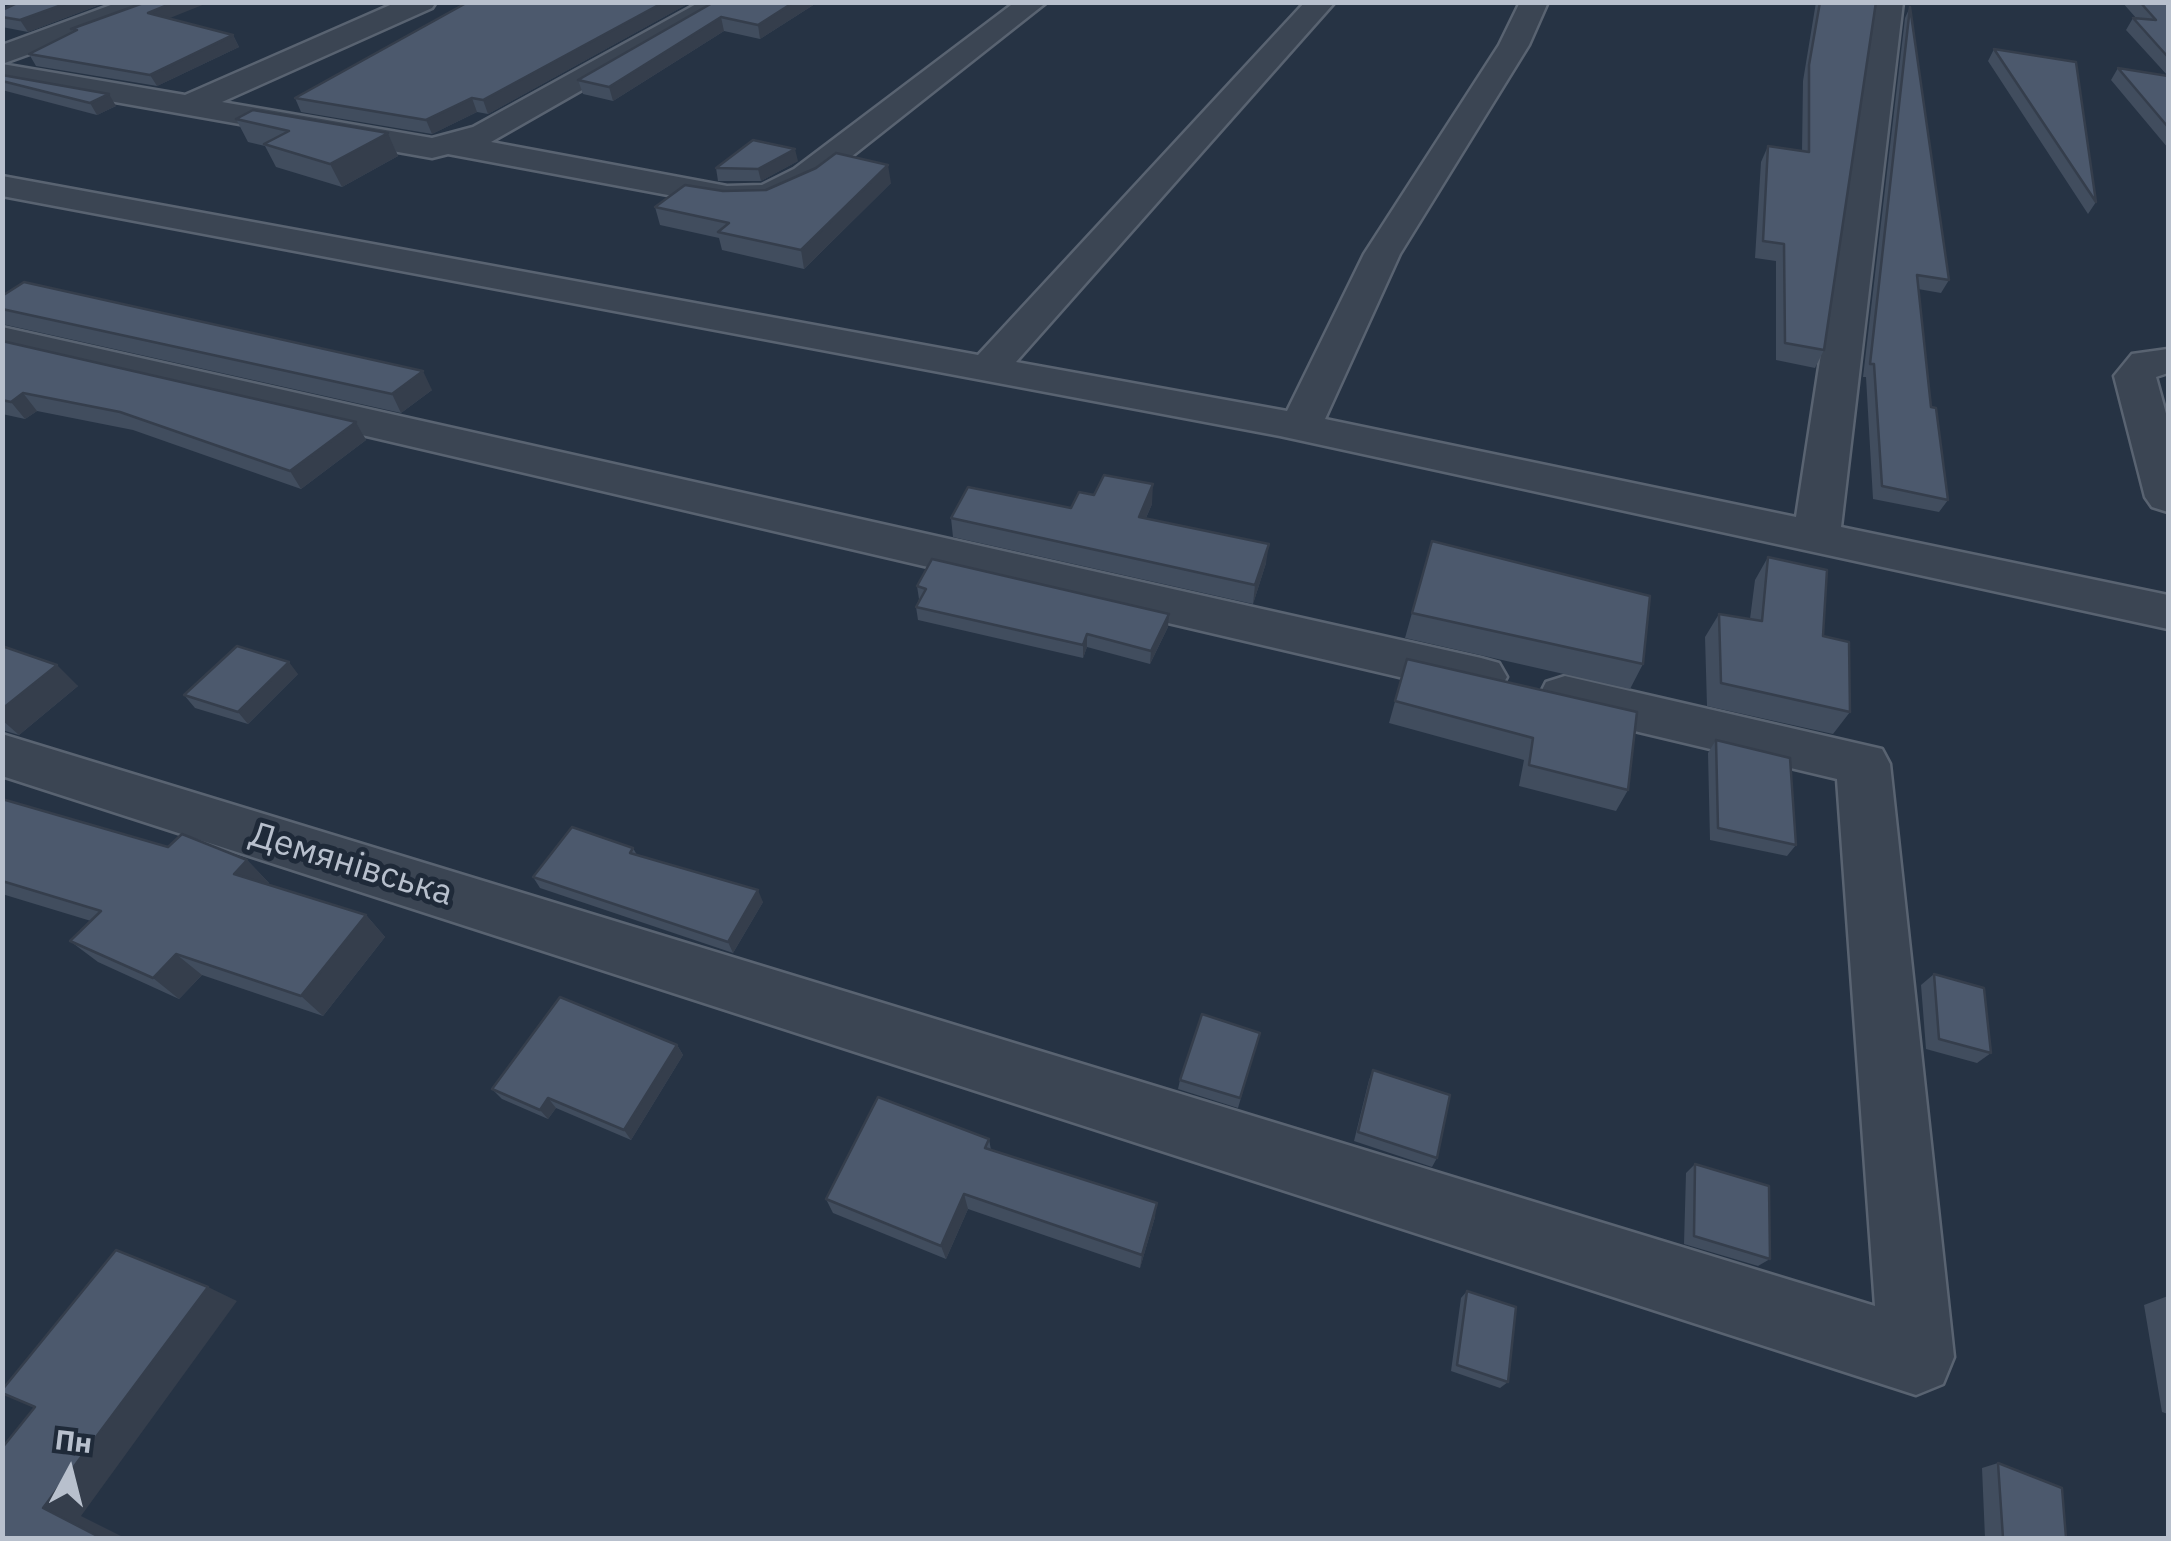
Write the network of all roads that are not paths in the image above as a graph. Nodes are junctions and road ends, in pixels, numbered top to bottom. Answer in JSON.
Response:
{"nodes":[{"id":1,"x":146,"y":2,"type":"edge"},
{"id":2,"x":422,"y":2,"type":"edge"},
{"id":3,"x":722,"y":2,"type":"edge"},
{"id":4,"x":1033,"y":2,"type":"edge"},
{"id":5,"x":1321,"y":2,"type":"edge"},
{"id":6,"x":1534,"y":2,"type":"edge"},
{"id":7,"x":1889,"y":2,"type":"edge"},
{"id":8,"x":2,"y":55,"type":"edge"},
{"id":9,"x":2,"y":73,"type":"edge"},
{"id":10,"x":190,"y":104,"type":"junction"},
{"id":11,"x":452,"y":145,"type":"junction"},
{"id":12,"x":10,"y":204,"type":"edge"},
{"id":13,"x":2,"y":339,"type":"edge"},
{"id":14,"x":2168,"y":360,"type":"edge"},
{"id":15,"x":987,"y":369,"type":"junction"},
{"id":16,"x":1300,"y":428,"type":"junction"},
{"id":17,"x":2168,"y":498,"type":"edge"},
{"id":18,"x":1816,"y":536,"type":"junction"},
{"id":19,"x":2168,"y":612,"type":"edge"},
{"id":20,"x":2,"y":754,"type":"edge"}],
"edges":[{"from":1,"to":8,"type":"street"},
{"from":2,"to":10,"type":"street"},
{"from":3,"to":11,"type":"street"},
{"from":4,"to":11,"type":"street"},
{"from":5,"to":15,"type":"street"},
{"from":6,"to":16,"type":"street"},
{"from":7,"to":18,"type":"street"},
{"from":9,"to":10,"type":"street"},
{"from":10,"to":11,"type":"street"},
{"from":12,"to":15,"type":"street"},
{"from":13,"to":20,"type":"street","name":"Демянівська"},
{"from":14,"to":17,"type":"street"},
{"from":15,"to":16,"type":"street"},
{"from":16,"to":18,"type":"street"},
{"from":18,"to":19,"type":"street"}]}
